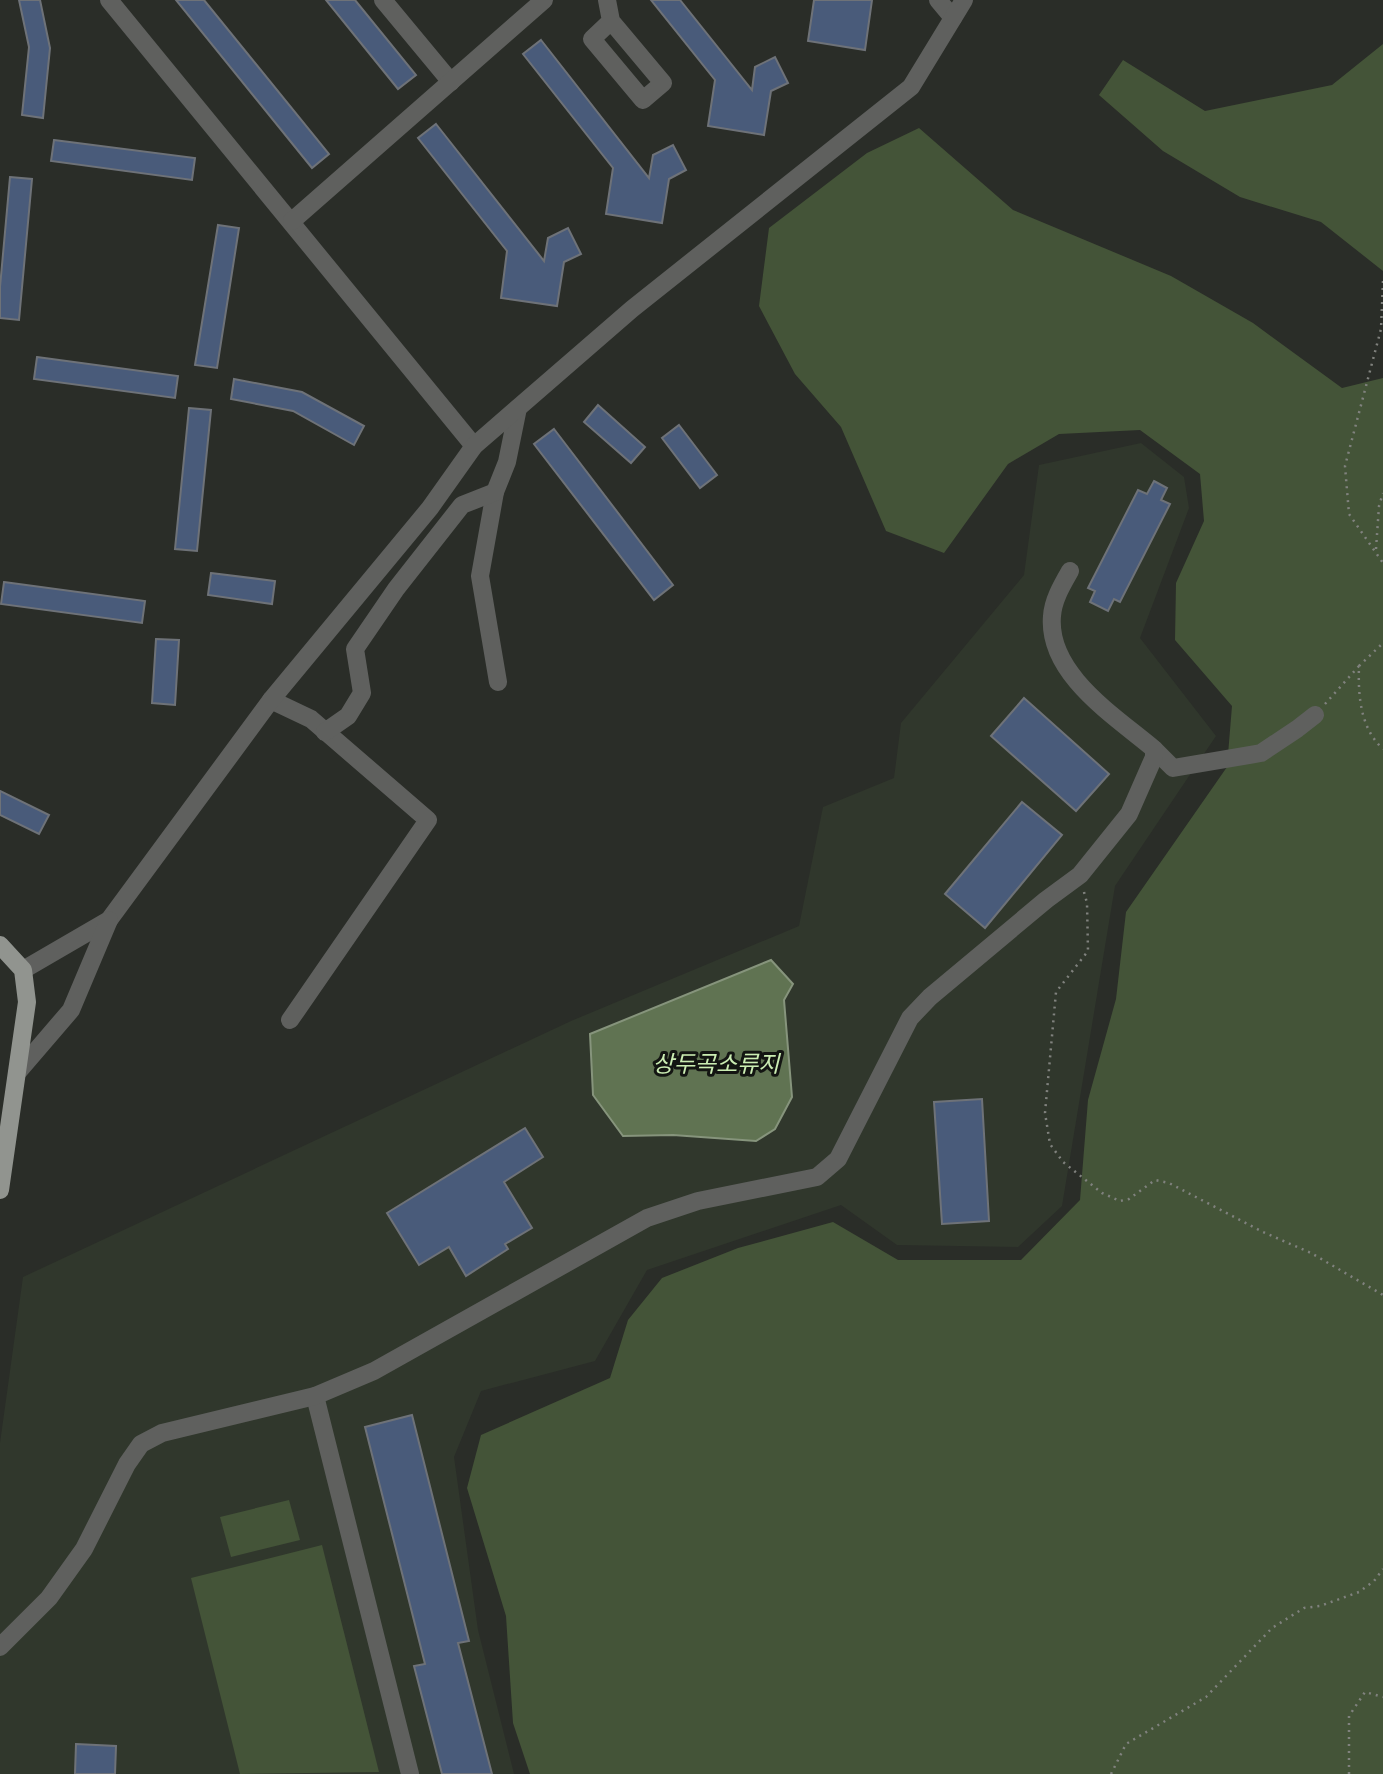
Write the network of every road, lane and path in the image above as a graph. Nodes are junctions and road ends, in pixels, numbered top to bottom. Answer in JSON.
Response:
{"nodes":[{"id":1,"x":383,"y":0,"type":"edge"},
{"id":2,"x":544,"y":0,"type":"edge"},
{"id":3,"x":607,"y":0,"type":"edge"},
{"id":4,"x":938,"y":0,"type":"edge"},
{"id":5,"x":964,"y":0,"type":"edge"},
{"id":6,"x":115,"y":2,"type":"edge"},
{"id":7,"x":953,"y":18,"type":"junction"},
{"id":8,"x":611,"y":21,"type":"dead end"},
{"id":9,"x":451,"y":82,"type":"junction"},
{"id":10,"x":292,"y":221,"type":"junction"},
{"id":11,"x":1383,"y":281,"type":"edge"},
{"id":12,"x":518,"y":408,"type":"junction"},
{"id":13,"x":474,"y":446,"type":"junction"},
{"id":14,"x":495,"y":492,"type":"junction"},
{"id":15,"x":1383,"y":493,"type":"edge"},
{"id":16,"x":1376,"y":550,"type":"junction"},
{"id":17,"x":1383,"y":563,"type":"edge"},
{"id":18,"x":1070,"y":571,"type":"dead end"},
{"id":19,"x":1383,"y":643,"type":"edge"},
{"id":20,"x":1359,"y":666,"type":"junction"},
{"id":21,"x":498,"y":682,"type":"dead end"},
{"id":22,"x":271,"y":700,"type":"junction"},
{"id":23,"x":1315,"y":715,"type":"joint"},
{"id":24,"x":325,"y":732,"type":"junction"},
{"id":25,"x":1154,"y":749,"type":"junction"},
{"id":26,"x":1383,"y":749,"type":"edge"},
{"id":27,"x":1080,"y":876,"type":"junction"},
{"id":28,"x":109,"y":920,"type":"junction"},
{"id":29,"x":0,"y":945,"type":"edge"},
{"id":30,"x":23,"y":971,"type":"junction"},
{"id":31,"x":290,"y":1020,"type":"dead end"},
{"id":32,"x":17,"y":1073,"type":"junction"},
{"id":33,"x":0,"y":1190,"type":"edge"},
{"id":34,"x":1383,"y":1295,"type":"edge"},
{"id":35,"x":315,"y":1396,"type":"junction"},
{"id":36,"x":1383,"y":1569,"type":"edge"},
{"id":37,"x":0,"y":1647,"type":"edge"},
{"id":38,"x":1383,"y":1697,"type":"edge"},
{"id":39,"x":410,"y":1774,"type":"edge"},
{"id":40,"x":1111,"y":1774,"type":"edge"},
{"id":41,"x":1349,"y":1774,"type":"edge"}],
"edges":[{"from":1,"to":9,"type":"street"},
{"from":2,"to":9,"type":"street"},
{"from":3,"to":8,"type":"street"},
{"from":4,"to":7,"type":"street"},
{"from":5,"to":7,"type":"street"},
{"from":6,"to":10,"type":"street"},
{"from":7,"to":12,"type":"street"},
{"from":9,"to":10,"type":"street"},
{"from":10,"to":13,"type":"street"},
{"from":11,"to":16,"type":"path"},
{"from":12,"to":13,"type":"street"},
{"from":12,"to":14,"type":"street"},
{"from":13,"to":22,"type":"street"},
{"from":14,"to":21,"type":"street"},
{"from":14,"to":24,"type":"street"},
{"from":15,"to":16,"type":"path"},
{"from":16,"to":17,"type":"path"},
{"from":18,"to":25,"type":"street"},
{"from":19,"to":20,"type":"path"},
{"from":20,"to":23,"type":"path"},
{"from":20,"to":26,"type":"path"},
{"from":22,"to":24,"type":"street"},
{"from":22,"to":28,"type":"street"},
{"from":23,"to":25,"type":"street"},
{"from":24,"to":31,"type":"street"},
{"from":25,"to":27,"type":"street"},
{"from":27,"to":34,"type":"path"},
{"from":27,"to":35,"type":"street"},
{"from":28,"to":30,"type":"street"},
{"from":28,"to":32,"type":"street"},
{"from":29,"to":30,"type":"main road"},
{"from":30,"to":32,"type":"main road"},
{"from":32,"to":33,"type":"main road"},
{"from":35,"to":37,"type":"street"},
{"from":35,"to":39,"type":"street"},
{"from":36,"to":40,"type":"path"},
{"from":38,"to":41,"type":"path"}]}
